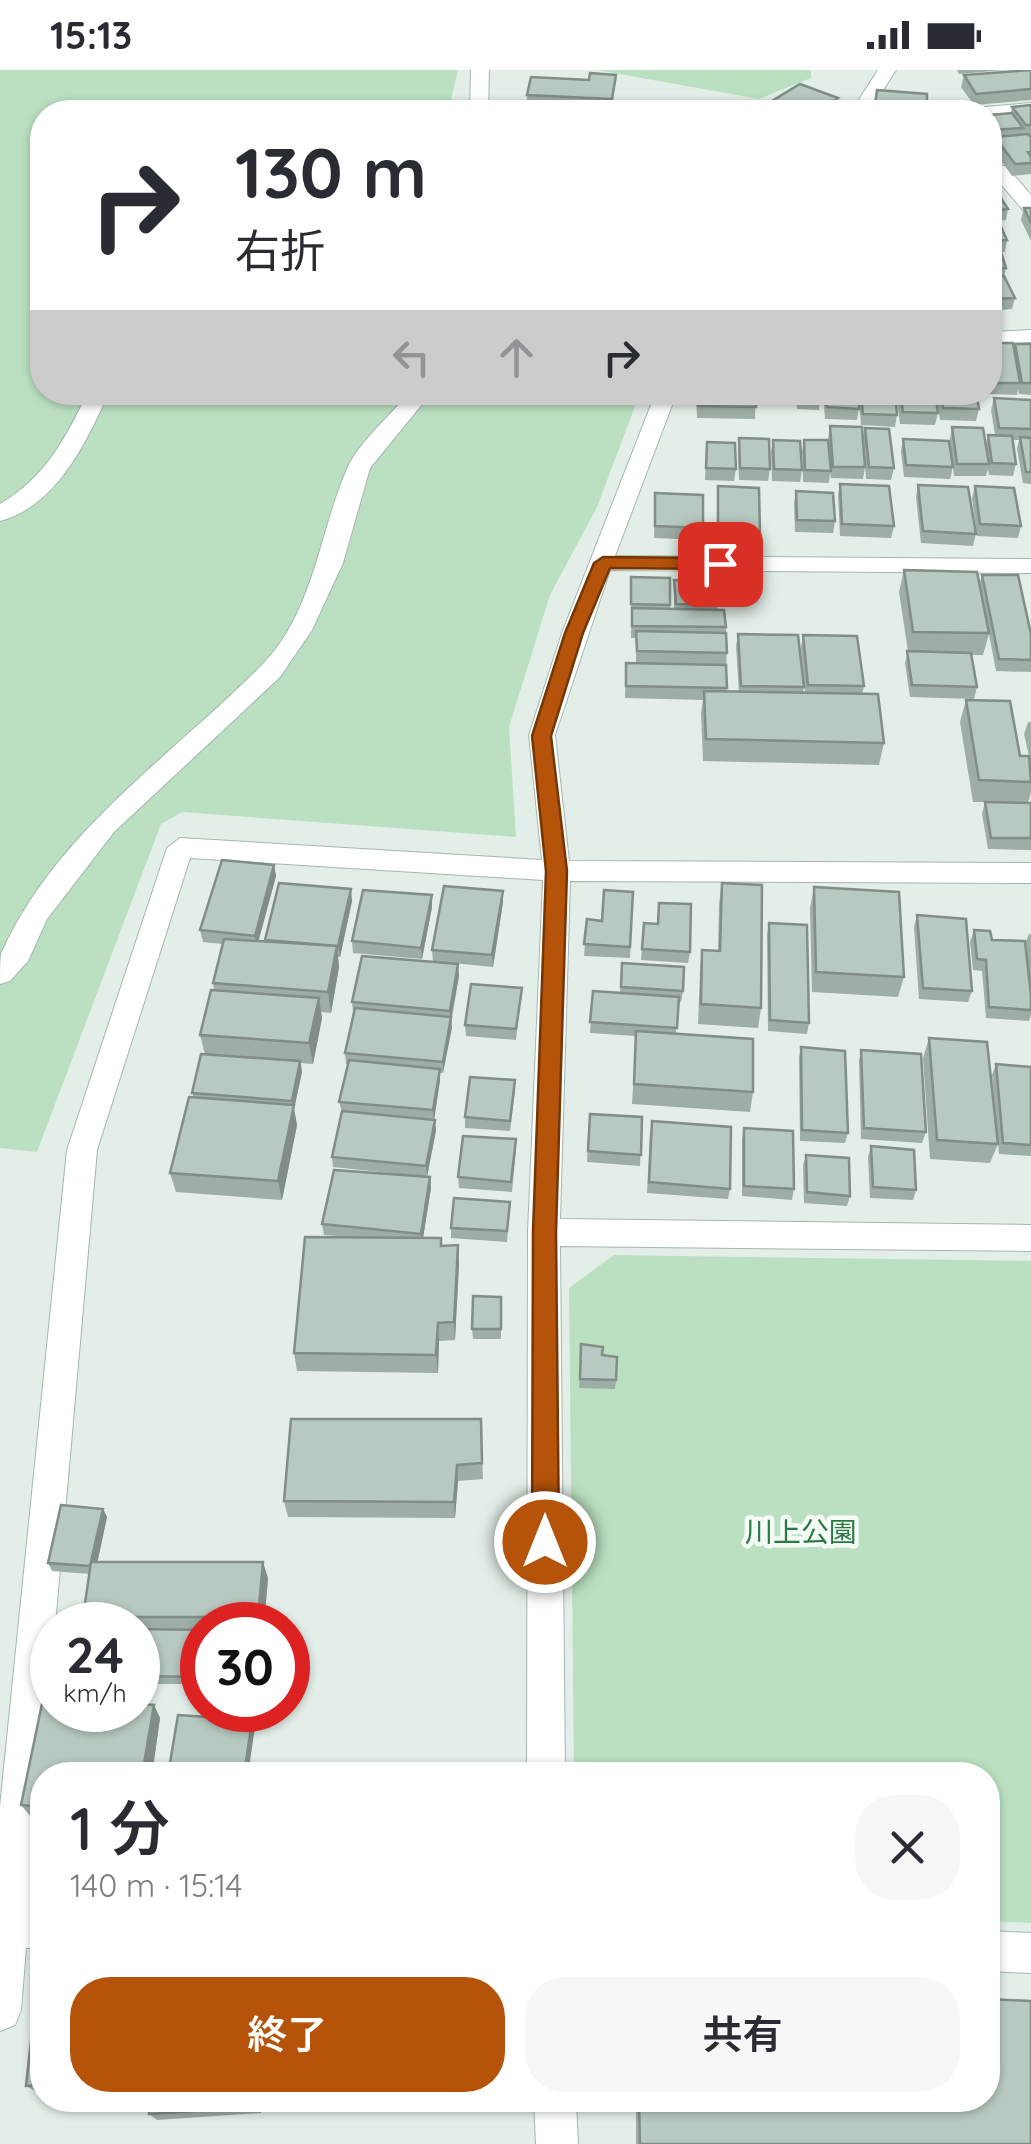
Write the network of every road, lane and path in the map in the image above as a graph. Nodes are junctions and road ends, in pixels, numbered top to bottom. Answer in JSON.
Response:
{"nodes":[{"id":1,"x":480,"y":70,"type":"edge"},
{"id":2,"x":887,"y":70,"type":"edge"},
{"id":3,"x":479,"y":100,"type":"edge"},
{"id":4,"x":868,"y":100,"type":"edge"},
{"id":5,"x":1031,"y":108,"type":"edge"},
{"id":6,"x":1002,"y":111,"type":"edge"},
{"id":7,"x":1002,"y":173,"type":"edge"},
{"id":8,"x":1026,"y":210,"type":"edge"},
{"id":9,"x":1031,"y":336,"type":"edge"},
{"id":10,"x":1002,"y":337,"type":"edge"},
{"id":11,"x":92,"y":405,"type":"edge"},
{"id":12,"x":411,"y":405,"type":"edge"},
{"id":13,"x":662,"y":405,"type":"edge"},
{"id":14,"x":0,"y":514,"type":"edge"},
{"id":15,"x":603,"y":563,"type":"junction"},
{"id":16,"x":1031,"y":566,"type":"edge"},
{"id":17,"x":556,"y":871,"type":"junction"},
{"id":18,"x":1031,"y":873,"type":"edge"},
{"id":19,"x":0,"y":973,"type":"edge"},
{"id":20,"x":544,"y":1232,"type":"junction"},
{"id":21,"x":1031,"y":1238,"type":"edge"},
{"id":22,"x":37,"y":1762,"type":"edge"},
{"id":23,"x":546,"y":1762,"type":"edge"},
{"id":24,"x":30,"y":1860,"type":"edge"},
{"id":25,"x":25,"y":1928,"type":"edge"},
{"id":26,"x":1000,"y":1952,"type":"edge"},
{"id":27,"x":1031,"y":1954,"type":"edge"},
{"id":28,"x":0,"y":2010,"type":"edge"},
{"id":29,"x":556,"y":2112,"type":"edge"},
{"id":30,"x":557,"y":2144,"type":"edge"}],
"edges":[{"from":1,"to":3,"type":"street"},
{"from":2,"to":4,"type":"street"},
{"from":5,"to":6,"type":"street"},
{"from":7,"to":8,"type":"street"},
{"from":9,"to":10,"type":"street"},
{"from":11,"to":14,"type":"street"},
{"from":12,"to":19,"type":"street"},
{"from":13,"to":15,"type":"street"},
{"from":15,"to":16,"type":"street"},
{"from":15,"to":17,"type":"street"},
{"from":17,"to":18,"type":"street"},
{"from":17,"to":20,"type":"street"},
{"from":17,"to":22,"type":"street"},
{"from":20,"to":21,"type":"street"},
{"from":20,"to":23,"type":"street"},
{"from":24,"to":25,"type":"street"},
{"from":25,"to":28,"type":"street"},
{"from":26,"to":27,"type":"street"},
{"from":29,"to":30,"type":"street"}]}
